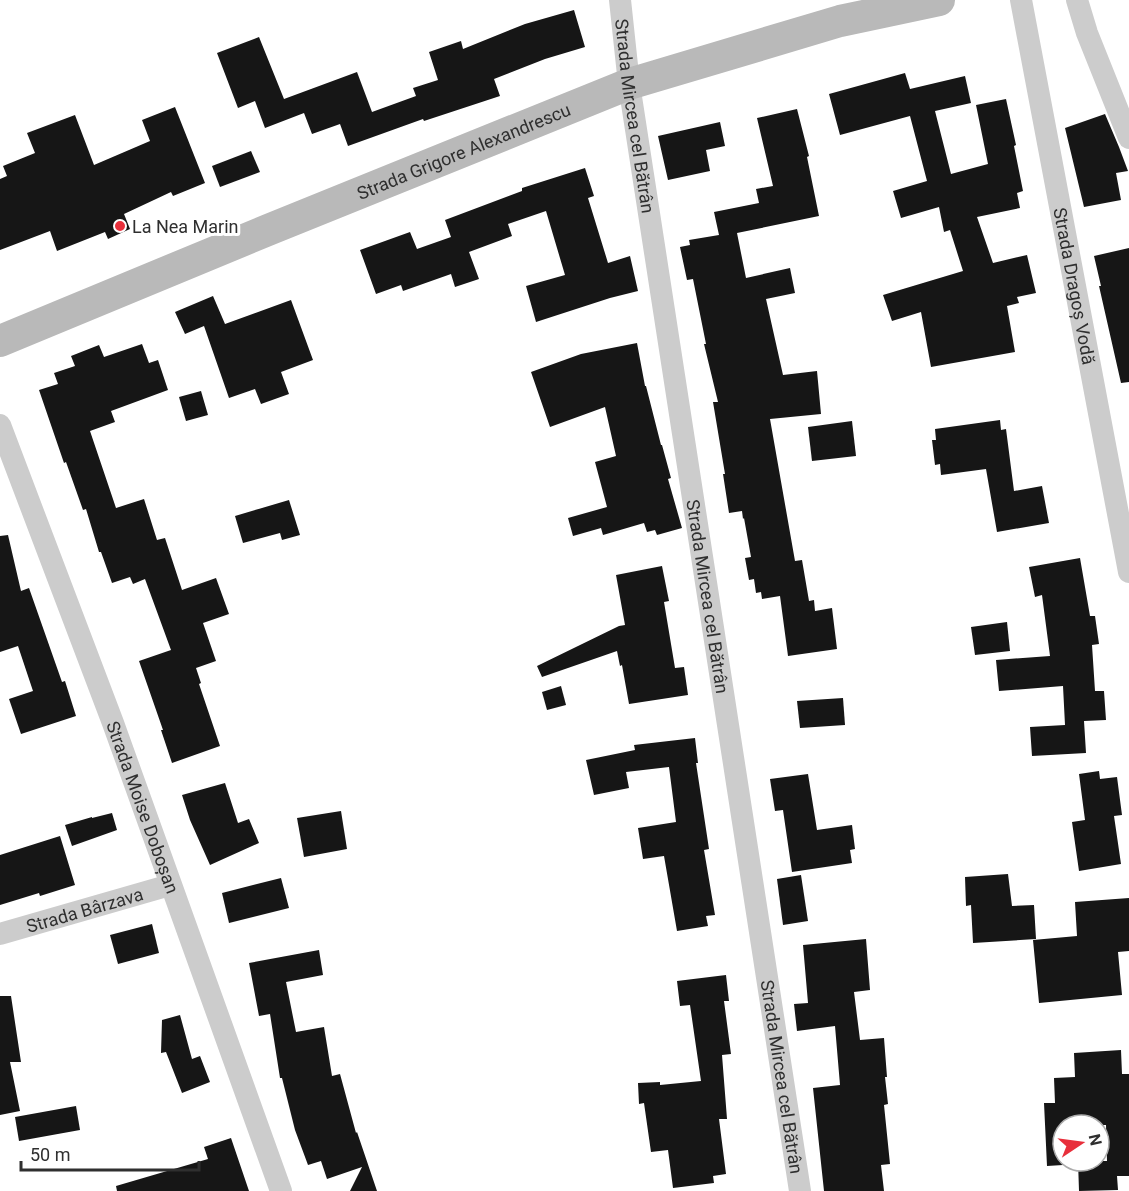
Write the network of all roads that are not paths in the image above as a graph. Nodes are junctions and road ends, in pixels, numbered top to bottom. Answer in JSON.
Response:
{"nodes":[{"id":1,"x":620,"y":0,"type":"edge"},
{"id":2,"x":939,"y":0,"type":"edge"},
{"id":3,"x":1021,"y":0,"type":"edge"},
{"id":4,"x":1077,"y":0,"type":"edge"},
{"id":5,"x":629,"y":84,"type":"junction"},
{"id":6,"x":1129,"y":138,"type":"edge"},
{"id":7,"x":0,"y":341,"type":"edge"},
{"id":8,"x":0,"y":425,"type":"edge"},
{"id":9,"x":1129,"y":572,"type":"edge"},
{"id":10,"x":170,"y":885,"type":"junction"},
{"id":11,"x":0,"y":934,"type":"edge"},
{"id":12,"x":280,"y":1191,"type":"edge"},
{"id":13,"x":800,"y":1191,"type":"edge"}],
"edges":[{"from":1,"to":5,"type":"street","name":"Strada Mircea cel Bătrân"},
{"from":2,"to":5,"type":"street","name":"Strada Grigore Alexandrescu"},
{"from":3,"to":9,"type":"street","name":"Strada Dragoș Vodă"},
{"from":4,"to":6,"type":"street"},
{"from":5,"to":7,"type":"street","name":"Strada Grigore Alexandrescu"},
{"from":5,"to":13,"type":"street","name":"Strada Mircea cel Bătrân"},
{"from":8,"to":10,"type":"street","name":"Strada Moise Doboșan"},
{"from":10,"to":11,"type":"street","name":"Strada Bârzava"},
{"from":10,"to":12,"type":"street","name":"Strada Moise Doboșan"}]}
